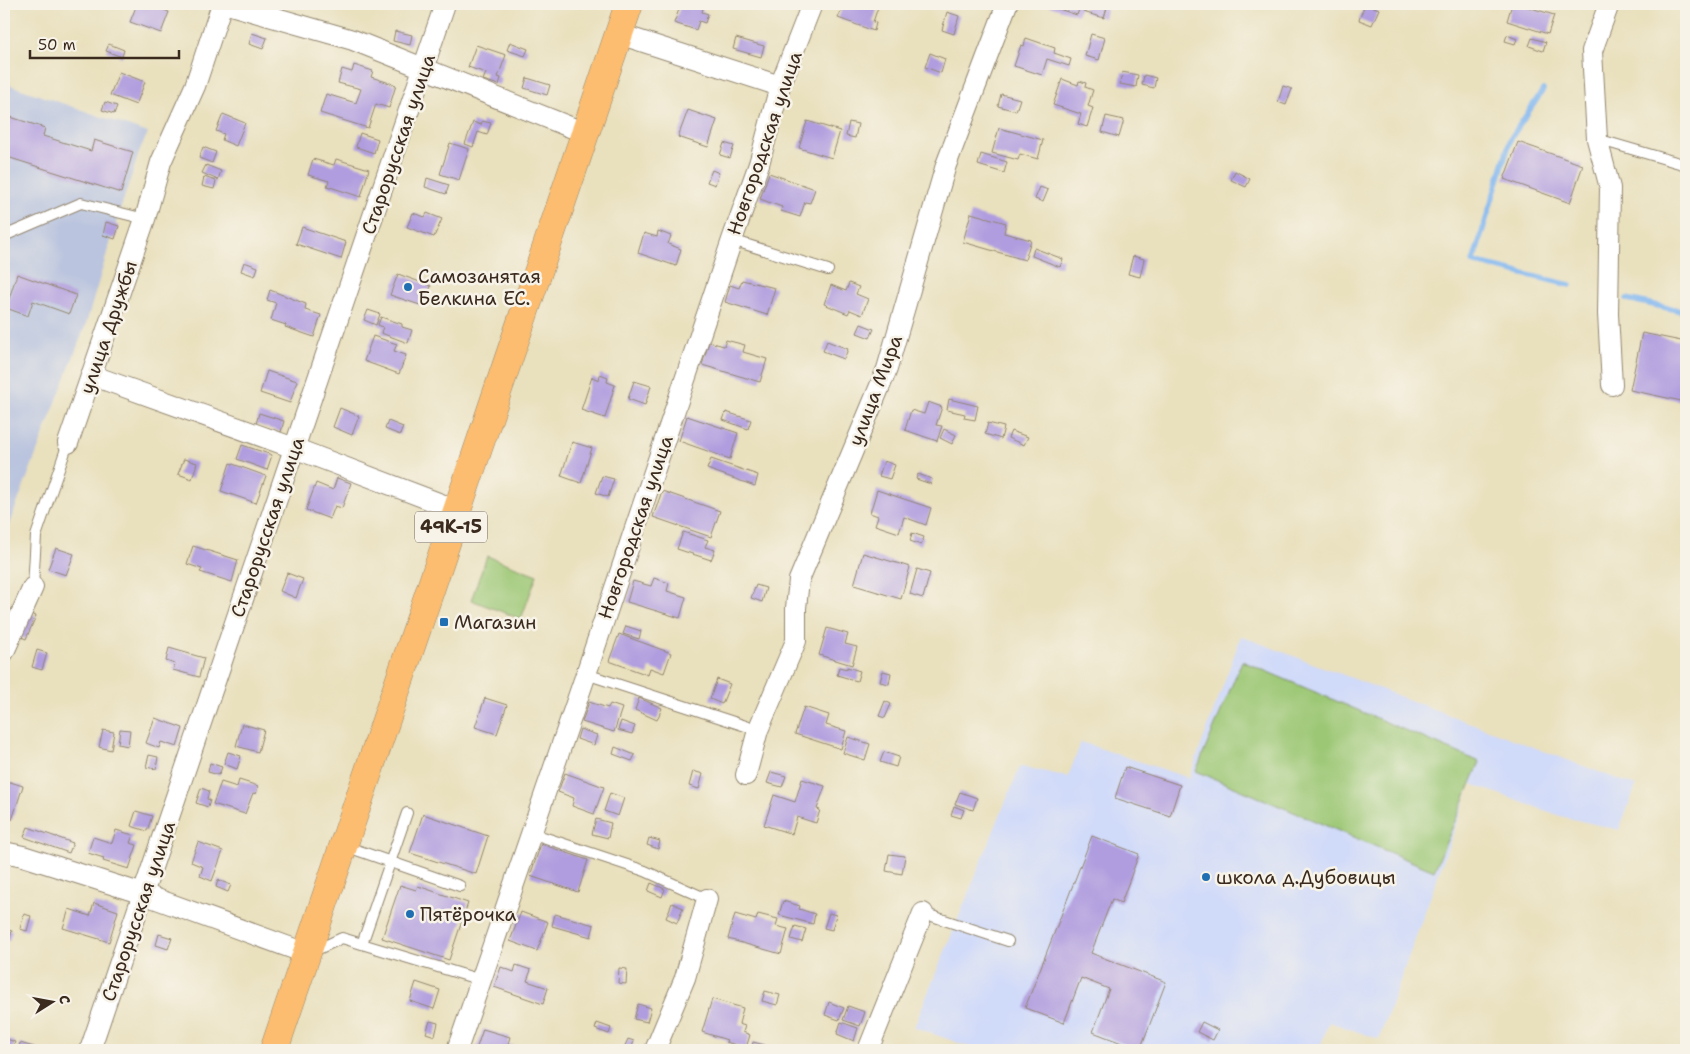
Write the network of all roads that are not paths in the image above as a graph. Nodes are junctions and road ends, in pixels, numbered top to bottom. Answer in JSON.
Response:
{"nodes":[{"id":1,"x":222,"y":4,"type":"edge"},
{"id":2,"x":228,"y":4,"type":"edge"},
{"id":3,"x":445,"y":4,"type":"edge"},
{"id":4,"x":629,"y":4,"type":"edge"},
{"id":5,"x":812,"y":4,"type":"edge"},
{"id":6,"x":1007,"y":4,"type":"edge"},
{"id":7,"x":1609,"y":4,"type":"edge"},
{"id":8,"x":619,"y":34,"type":"junction"},
{"id":9,"x":424,"y":68,"type":"junction"},
{"id":10,"x":780,"y":86,"type":"junction"},
{"id":11,"x":585,"y":134,"type":"junction"},
{"id":12,"x":1597,"y":139,"type":"junction"},
{"id":13,"x":1686,"y":165,"type":"edge"},
{"id":14,"x":145,"y":219,"type":"junction"},
{"id":15,"x":4,"y":236,"type":"edge"},
{"id":16,"x":732,"y":240,"type":"junction"},
{"id":17,"x":828,"y":270,"type":"dead end"},
{"id":18,"x":91,"y":375,"type":"junction"},
{"id":19,"x":1612,"y":385,"type":"dead end"},
{"id":20,"x":68,"y":443,"type":"joint"},
{"id":21,"x":294,"y":448,"type":"junction"},
{"id":22,"x":457,"y":510,"type":"junction"},
{"id":23,"x":32,"y":587,"type":"joint"},
{"id":24,"x":4,"y":652,"type":"edge"},
{"id":25,"x":586,"y":674,"type":"junction"},
{"id":26,"x":758,"y":730,"type":"junction"},
{"id":27,"x":746,"y":775,"type":"dead end"},
{"id":28,"x":407,"y":813,"type":"dead end"},
{"id":29,"x":531,"y":833,"type":"junction"},
{"id":30,"x":344,"y":845,"type":"junction"},
{"id":31,"x":4,"y":852,"type":"edge"},
{"id":32,"x":390,"y":862,"type":"junction"},
{"id":33,"x":460,"y":886,"type":"dead end"},
{"id":34,"x":143,"y":894,"type":"junction"},
{"id":35,"x":707,"y":899,"type":"joint"},
{"id":36,"x":923,"y":913,"type":"joint"},
{"id":37,"x":1008,"y":941,"type":"dead end"},
{"id":38,"x":362,"y":944,"type":"junction"},
{"id":39,"x":308,"y":954,"type":"junction"},
{"id":40,"x":481,"y":980,"type":"junction"},
{"id":41,"x":90,"y":1050,"type":"edge"},
{"id":42,"x":274,"y":1050,"type":"edge"},
{"id":43,"x":457,"y":1050,"type":"edge"},
{"id":44,"x":656,"y":1050,"type":"edge"},
{"id":45,"x":868,"y":1050,"type":"edge"}],
"edges":[{"from":1,"to":14,"type":"street","name":"улица Дружбы"},
{"from":2,"to":9,"type":"street"},
{"from":3,"to":9,"type":"street","name":"Старорусская улица"},
{"from":4,"to":8,"type":"main road","number":"49К-15"},
{"from":5,"to":10,"type":"street","name":"Новгородская улица"},
{"from":6,"to":26,"type":"street","name":"улица Мира"},
{"from":7,"to":12,"type":"street"},
{"from":8,"to":10,"type":"street"},
{"from":8,"to":11,"type":"main road","number":"49К-15"},
{"from":9,"to":11,"type":"street"},
{"from":9,"to":21,"type":"street","name":"Старорусская улица"},
{"from":10,"to":16,"type":"street","name":"Новгородская улица"},
{"from":11,"to":22,"type":"main road","number":"49К-15"},
{"from":12,"to":13,"type":"lane"},
{"from":12,"to":19,"type":"street"},
{"from":14,"to":15,"type":"lane"},
{"from":14,"to":18,"type":"street","name":"улица Дружбы"},
{"from":16,"to":17,"type":"lane"},
{"from":16,"to":25,"type":"street","name":"Новгородская улица"},
{"from":18,"to":20,"type":"street","name":"улица Дружбы"},
{"from":18,"to":21,"type":"street"},
{"from":20,"to":23,"type":"lane","name":"улица Дружбы"},
{"from":21,"to":22,"type":"street"},
{"from":21,"to":34,"type":"street","name":"Старорусская улица"},
{"from":22,"to":30,"type":"main road","number":"49К-15"},
{"from":23,"to":24,"type":"street","name":"улица Дружбы"},
{"from":25,"to":26,"type":"lane"},
{"from":25,"to":29,"type":"street","name":"Новгородская улица"},
{"from":26,"to":27,"type":"street","name":"улица Мира"},
{"from":28,"to":32,"type":"lane"},
{"from":29,"to":35,"type":"lane"},
{"from":29,"to":40,"type":"street","name":"Новгородская улица"},
{"from":30,"to":32,"type":"lane"},
{"from":30,"to":39,"type":"main road","number":"49К-15"},
{"from":31,"to":34,"type":"street"},
{"from":32,"to":33,"type":"lane"},
{"from":32,"to":38,"type":"lane"},
{"from":34,"to":39,"type":"street"},
{"from":34,"to":41,"type":"street","name":"Старорусская улица"},
{"from":35,"to":44,"type":"street"},
{"from":36,"to":37,"type":"lane"},
{"from":36,"to":45,"type":"street"},
{"from":38,"to":39,"type":"lane"},
{"from":38,"to":40,"type":"lane"},
{"from":39,"to":42,"type":"main road","number":"49К-15"},
{"from":40,"to":43,"type":"street","name":"Новгородская улица"}]}
